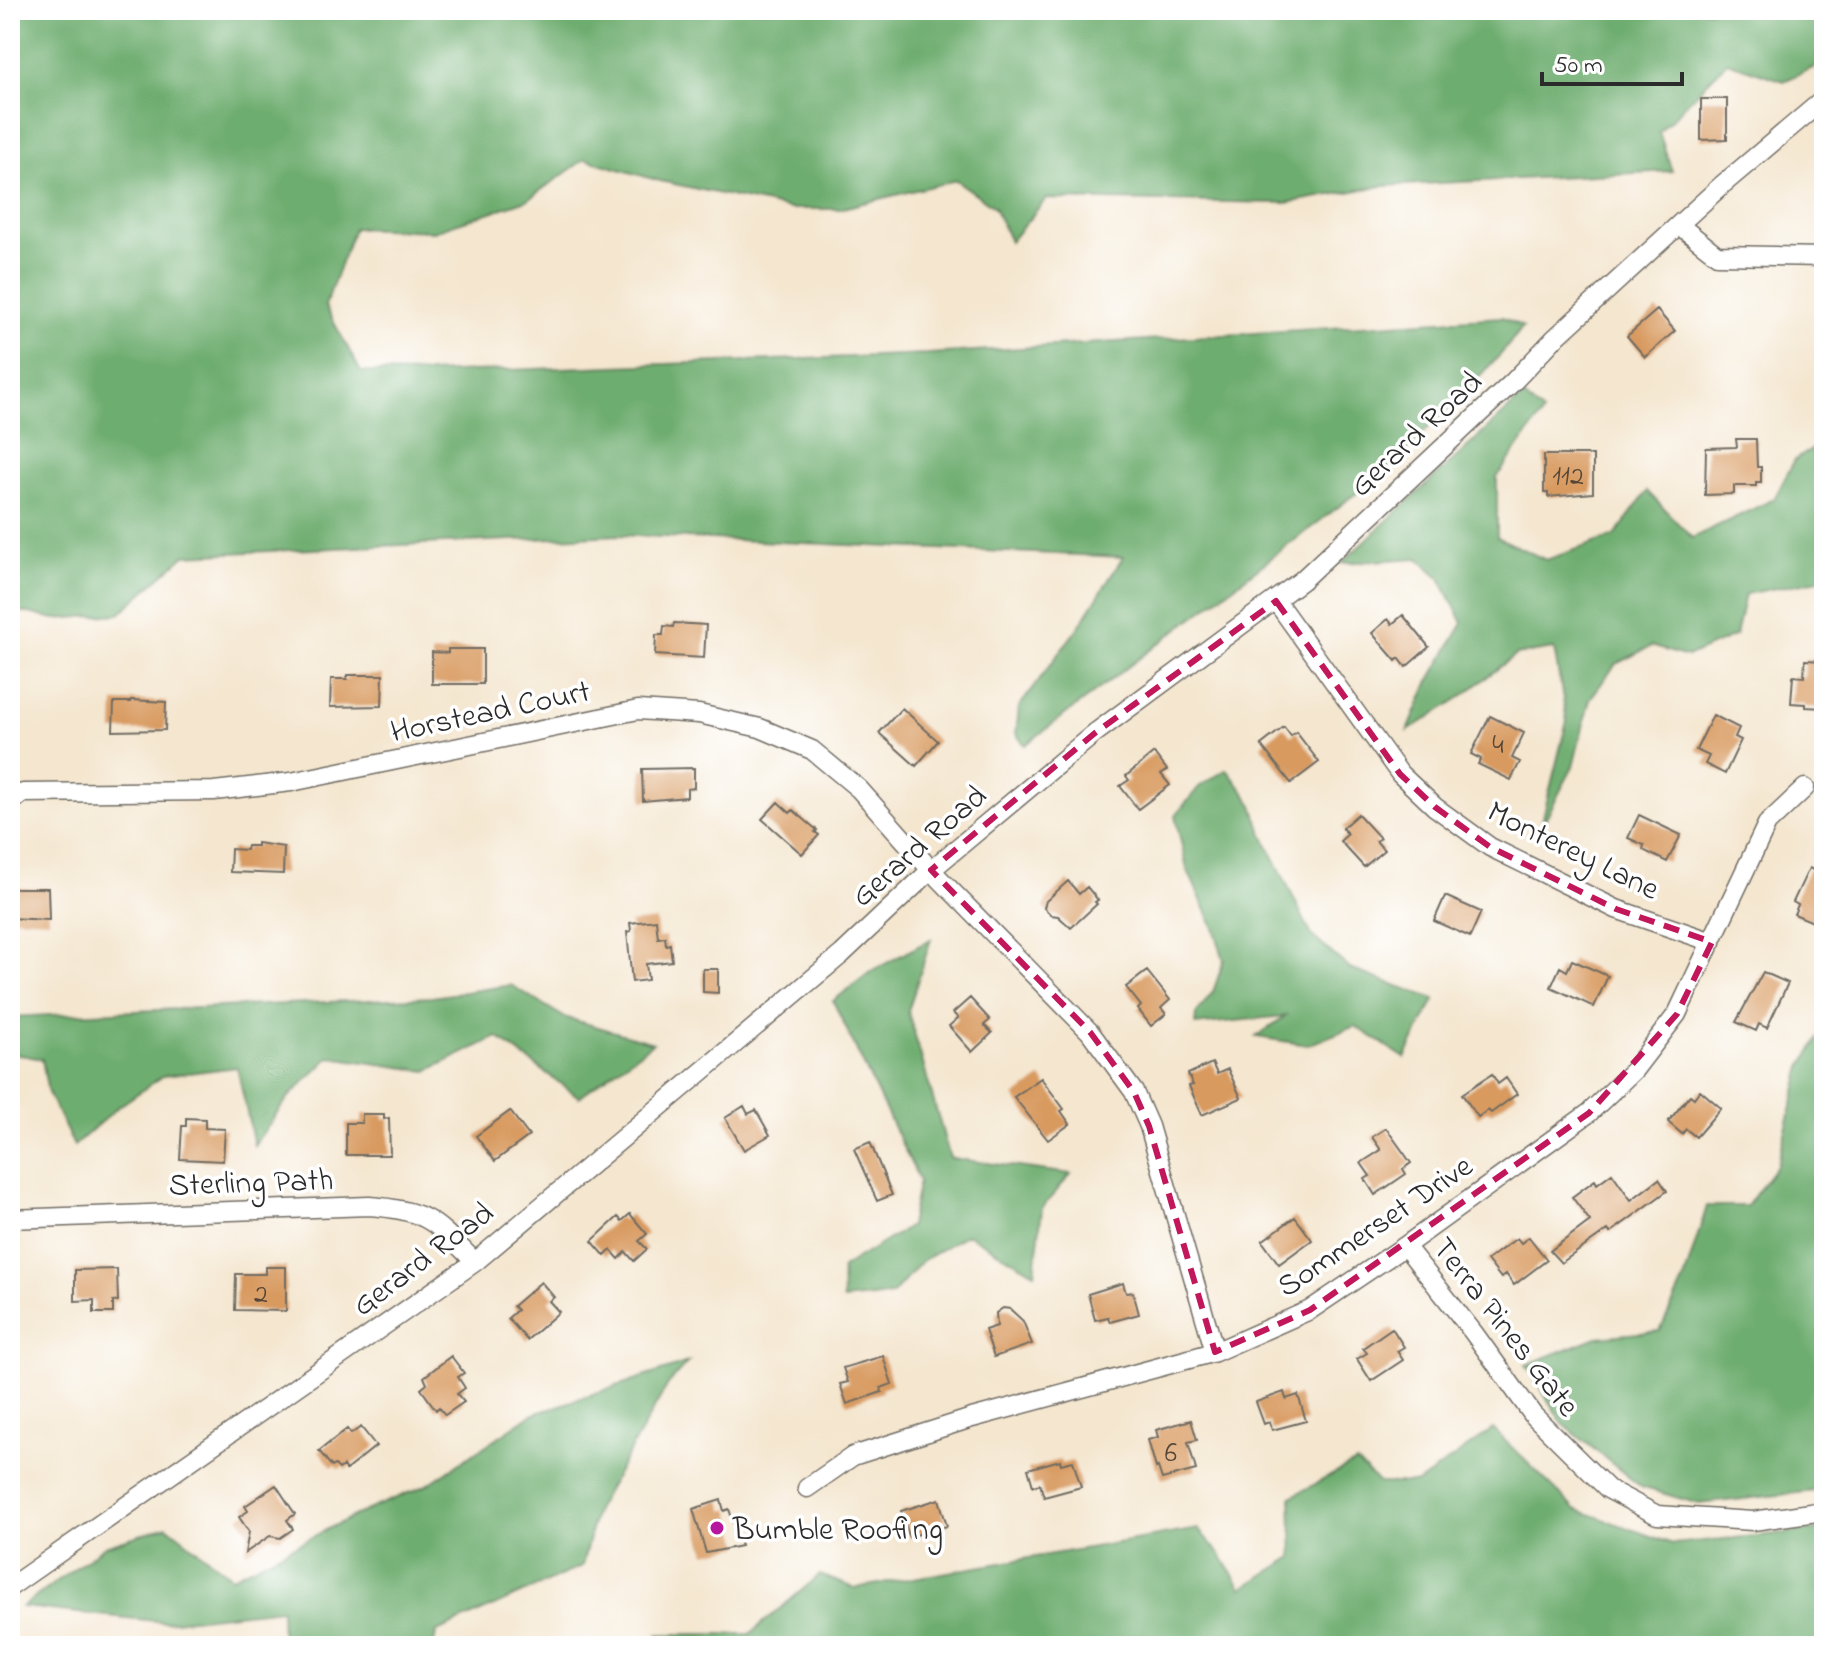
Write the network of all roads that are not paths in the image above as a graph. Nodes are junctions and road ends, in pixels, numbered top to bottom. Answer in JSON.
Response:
{"nodes":[{"id":1,"x":1824,"y":99,"type":"edge"},
{"id":2,"x":1679,"y":225,"type":"junction"},
{"id":3,"x":1824,"y":257,"type":"edge"},
{"id":4,"x":1276,"y":601,"type":"junction"},
{"id":5,"x":1805,"y":788,"type":"dead end"},
{"id":6,"x":10,"y":803,"type":"edge"},
{"id":7,"x":931,"y":870,"type":"junction"},
{"id":8,"x":1712,"y":942,"type":"junction"},
{"id":9,"x":10,"y":1219,"type":"edge"},
{"id":10,"x":1405,"y":1246,"type":"junction"},
{"id":11,"x":475,"y":1262,"type":"junction"},
{"id":12,"x":1215,"y":1352,"type":"junction"},
{"id":13,"x":807,"y":1488,"type":"dead end"},
{"id":14,"x":1824,"y":1511,"type":"edge"},
{"id":15,"x":10,"y":1587,"type":"edge"}],
"edges":[{"from":1,"to":2,"type":"street","name":"Gerard Road"},
{"from":2,"to":3,"type":"street"},
{"from":2,"to":4,"type":"street","name":"Gerard Road"},
{"from":4,"to":7,"type":"street","name":"Gerard Road"},
{"from":4,"to":8,"type":"street","name":"Monterey Lane"},
{"from":5,"to":8,"type":"street","name":"Sommerset Drive"},
{"from":6,"to":7,"type":"street","name":"Horstead Court"},
{"from":7,"to":11,"type":"street","name":"Gerard Road"},
{"from":7,"to":12,"type":"street","name":"Horstead Court"},
{"from":8,"to":10,"type":"street","name":"Sommerset Drive"},
{"from":9,"to":11,"type":"street","name":"Sterling Path"},
{"from":10,"to":12,"type":"street","name":"Sommerset Drive"},
{"from":10,"to":14,"type":"street","name":"Terra Pines Gate"},
{"from":11,"to":15,"type":"street","name":"Gerard Road"},
{"from":12,"to":13,"type":"street","name":"Sommerset Drive"}]}
